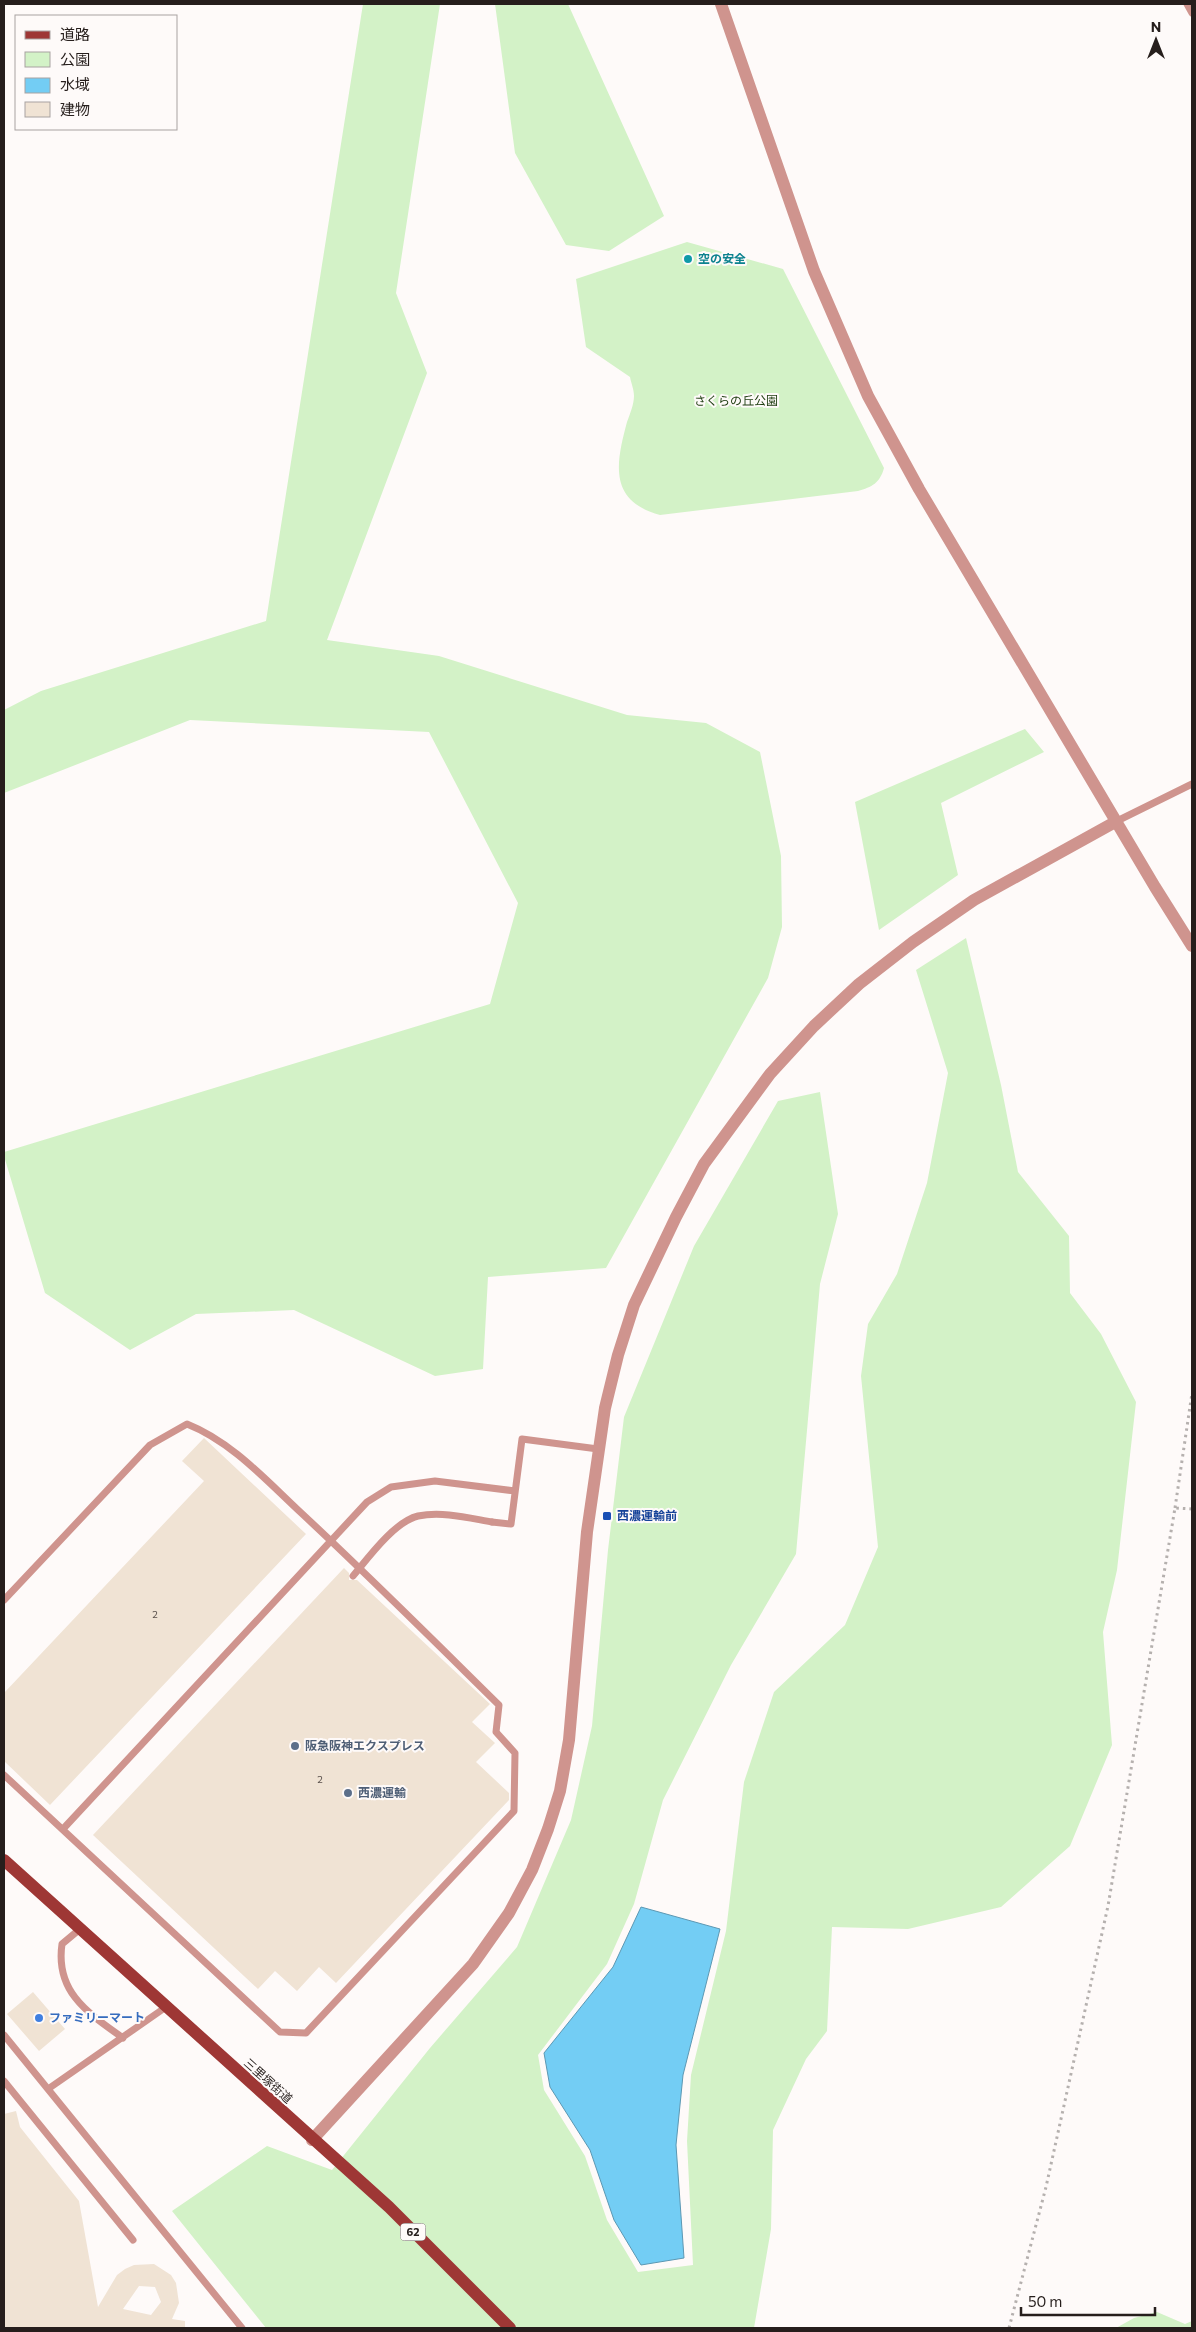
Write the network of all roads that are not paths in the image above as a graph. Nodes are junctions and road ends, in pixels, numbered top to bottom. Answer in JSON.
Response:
{"nodes":[{"id":1,"x":721,"y":4,"type":"edge"},
{"id":2,"x":1187,"y":4,"type":"edge"},
{"id":3,"x":1192,"y":13,"type":"edge"},
{"id":4,"x":1192,"y":784,"type":"edge"},
{"id":5,"x":1117,"y":821,"type":"junction"},
{"id":6,"x":1192,"y":946,"type":"edge"},
{"id":7,"x":598,"y":1449,"type":"junction"},
{"id":8,"x":515,"y":1491,"type":"junction"},
{"id":9,"x":330,"y":1540,"type":"junction"},
{"id":10,"x":353,"y":1576,"type":"dead end"},
{"id":11,"x":4,"y":1600,"type":"edge"},
{"id":12,"x":4,"y":1775,"type":"edge"},
{"id":13,"x":63,"y":1829,"type":"junction"},
{"id":14,"x":4,"y":1860,"type":"edge"},
{"id":15,"x":80,"y":1929,"type":"junction"},
{"id":16,"x":166,"y":2007,"type":"junction"},
{"id":17,"x":4,"y":2035,"type":"edge"},
{"id":18,"x":123,"y":2038,"type":"junction"},
{"id":19,"x":4,"y":2081,"type":"edge"},
{"id":20,"x":48,"y":2089,"type":"junction"},
{"id":21,"x":312,"y":2140,"type":"junction"},
{"id":22,"x":133,"y":2240,"type":"dead end"},
{"id":23,"x":242,"y":2328,"type":"edge"},
{"id":24,"x":510,"y":2328,"type":"edge"}],
"edges":[{"from":1,"to":5,"type":"street"},
{"from":2,"to":3,"type":"lane"},
{"from":4,"to":5,"type":"lane"},
{"from":5,"to":6,"type":"street"},
{"from":5,"to":7,"type":"street"},
{"from":7,"to":8,"type":"lane"},
{"from":7,"to":21,"type":"street"},
{"from":8,"to":9,"type":"lane"},
{"from":8,"to":10,"type":"lane","bridge":true},
{"from":9,"to":11,"type":"lane"},
{"from":9,"to":13,"type":"lane"},
{"from":9,"to":13,"type":"lane"},
{"from":12,"to":13,"type":"lane"},
{"from":14,"to":15,"type":"main road","name":"三里塚街道","number":"62"},
{"from":15,"to":16,"type":"main road","name":"三里塚街道","number":"62"},
{"from":15,"to":18,"type":"lane"},
{"from":16,"to":18,"type":"lane"},
{"from":16,"to":21,"type":"main road","name":"三里塚街道","number":"62"},
{"from":17,"to":20,"type":"lane"},
{"from":18,"to":20,"type":"lane"},
{"from":19,"to":22,"type":"lane"},
{"from":20,"to":23,"type":"lane"},
{"from":21,"to":24,"type":"main road","name":"三里塚街道","number":"62"}]}
